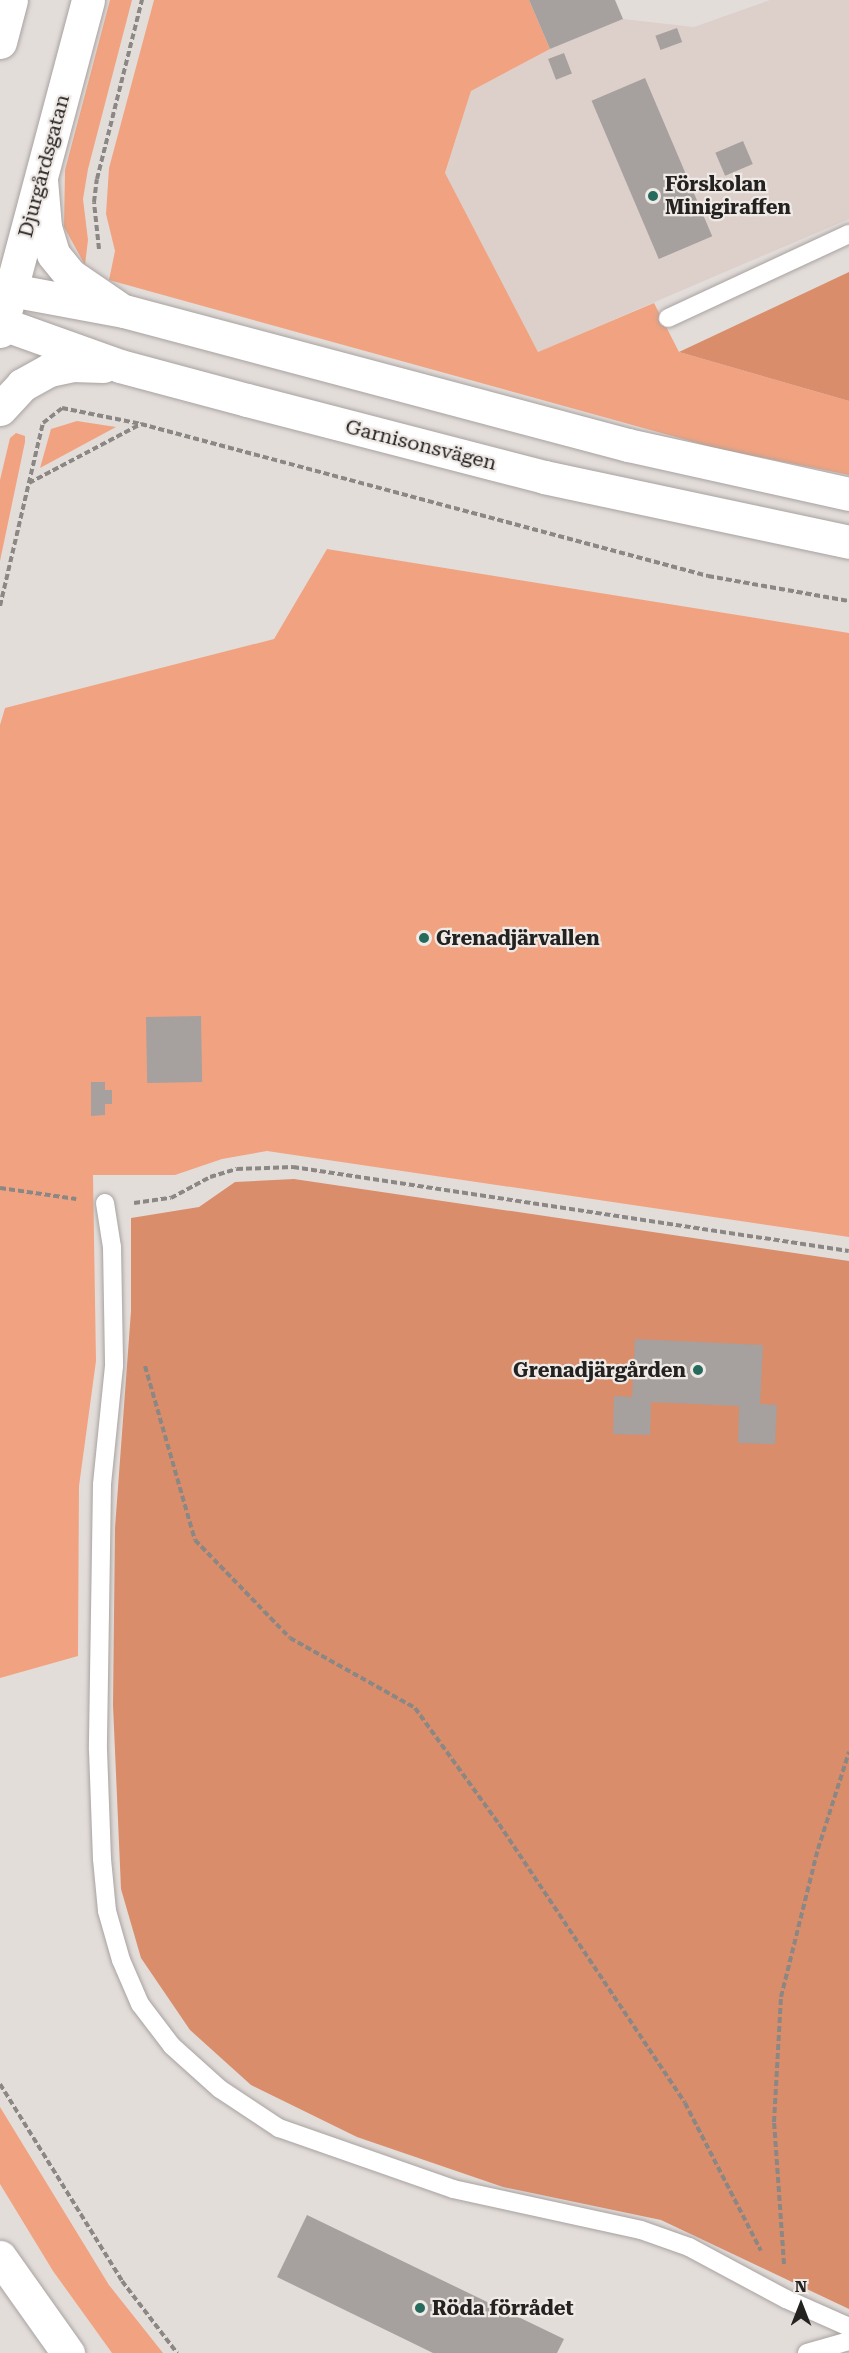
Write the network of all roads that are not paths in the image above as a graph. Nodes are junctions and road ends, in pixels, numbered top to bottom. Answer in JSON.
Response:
{"nodes":[{"id":1,"x":11,"y":0,"type":"edge"},
{"id":2,"x":88,"y":0,"type":"edge"},
{"id":3,"x":0,"y":42,"type":"edge"},
{"id":4,"x":41,"y":176,"type":"junction"},
{"id":5,"x":849,"y":234,"type":"edge"},
{"id":6,"x":5,"y":290,"type":"edge"},
{"id":7,"x":123,"y":311,"type":"junction"},
{"id":8,"x":668,"y":318,"type":"dead end"},
{"id":9,"x":1,"y":326,"type":"edge"},
{"id":10,"x":120,"y":366,"type":"junction"},
{"id":11,"x":0,"y":409,"type":"edge"},
{"id":12,"x":849,"y":494,"type":"edge"},
{"id":13,"x":849,"y":542,"type":"edge"},
{"id":14,"x":105,"y":1203,"type":"road end"},
{"id":15,"x":0,"y":2258,"type":"edge"},
{"id":16,"x":849,"y":2327,"type":"edge"},
{"id":17,"x":849,"y":2341,"type":"edge"},
{"id":18,"x":68,"y":2353,"type":"edge"},
{"id":19,"x":807,"y":2353,"type":"edge"}],
"edges":[{"from":1,"to":3,"type":"street"},
{"from":2,"to":4,"type":"street","name":"Djurgårdsgatan"},
{"from":4,"to":6,"type":"street","name":"Djurgårdsgatan"},
{"from":4,"to":7,"type":"street"},
{"from":5,"to":8,"type":"lane"},
{"from":6,"to":7,"type":"street"},
{"from":6,"to":9,"type":"street","name":"Djurgårdsgatan"},
{"from":7,"to":12,"type":"street"},
{"from":9,"to":10,"type":"street","name":"Garnisonsvägen"},
{"from":10,"to":11,"type":"street"},
{"from":10,"to":13,"type":"street","name":"Garnisonsvägen"},
{"from":14,"to":16,"type":"lane"},
{"from":15,"to":18,"type":"street"},
{"from":17,"to":19,"type":"lane"}]}
